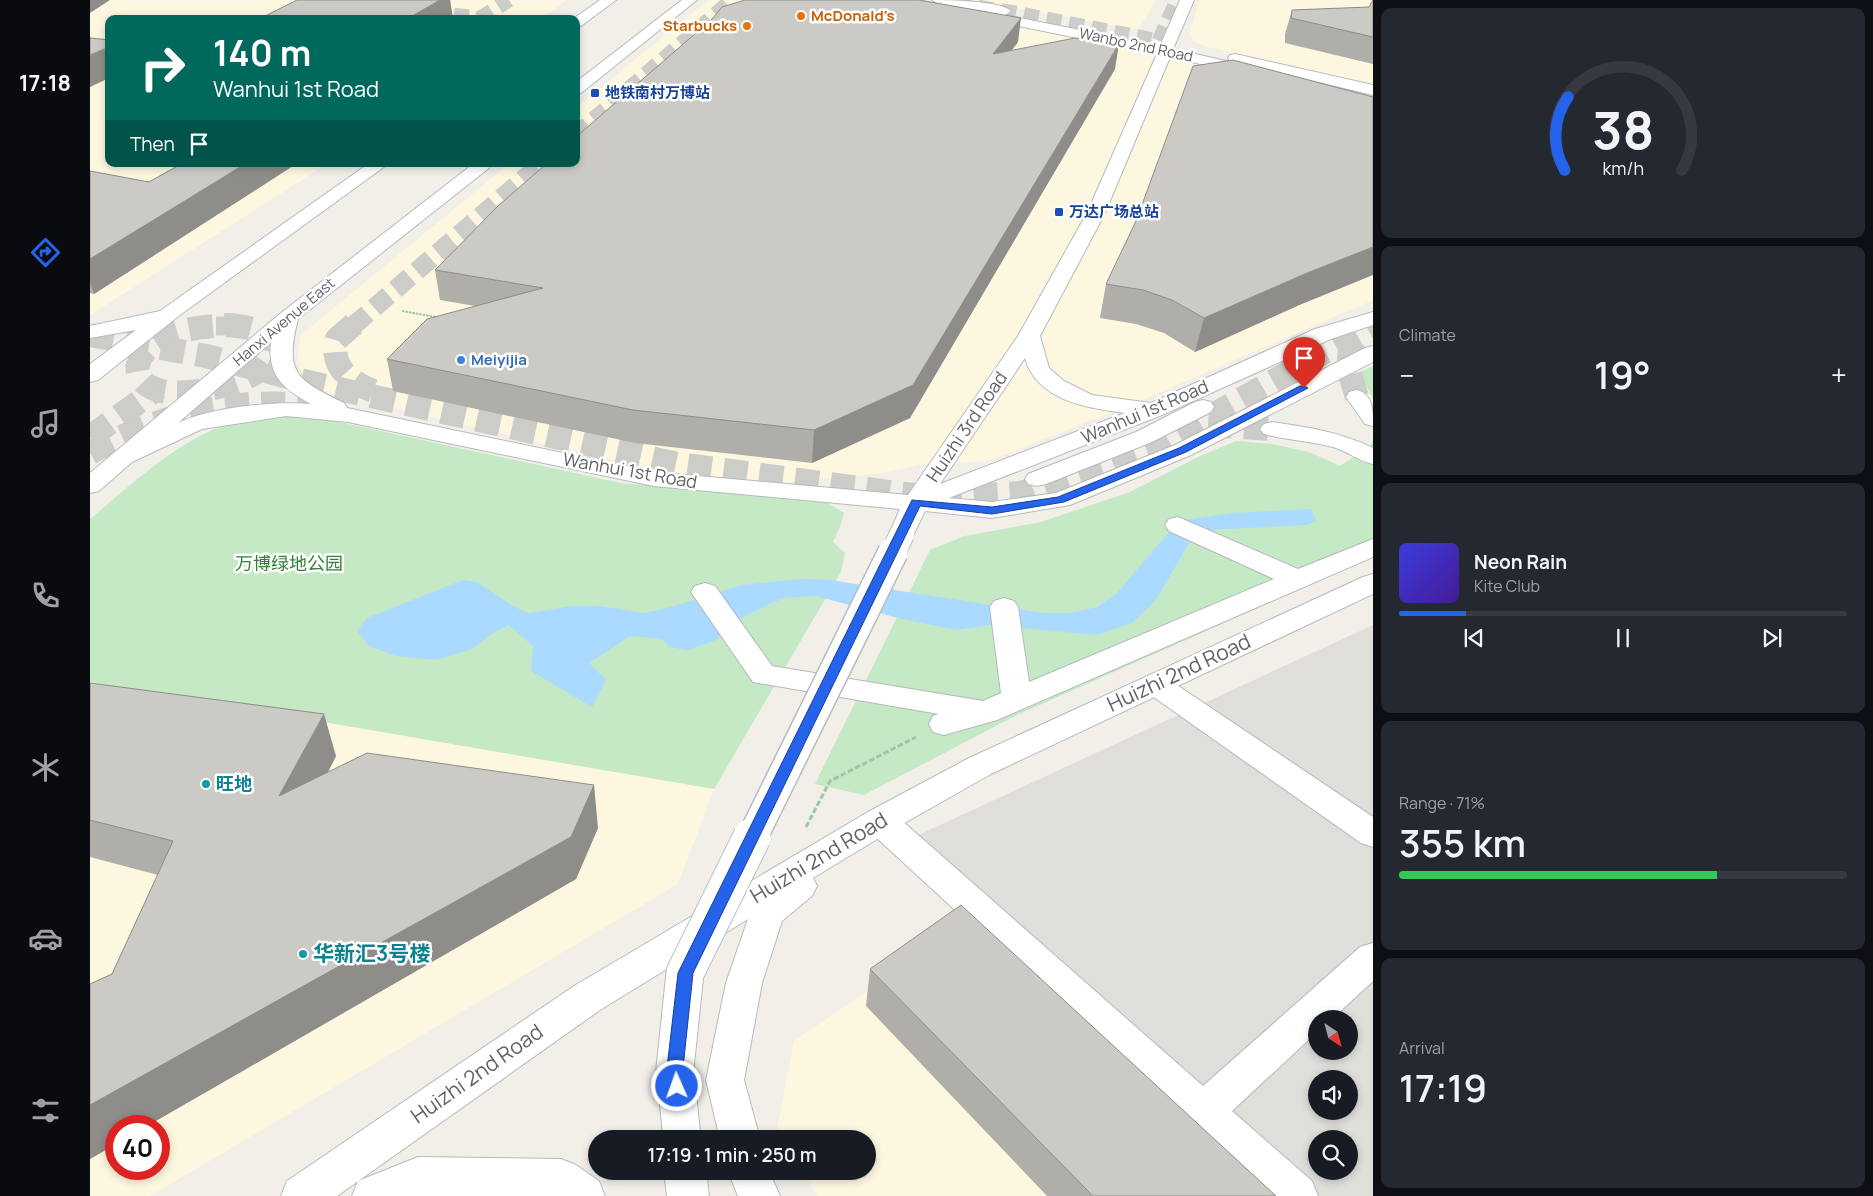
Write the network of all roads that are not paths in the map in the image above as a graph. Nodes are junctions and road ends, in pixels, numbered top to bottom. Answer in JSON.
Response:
{"nodes":[{"id":1,"x":609,"y":0,"type":"edge"},
{"id":2,"x":940,"y":0,"type":"edge"},
{"id":3,"x":1187,"y":0,"type":"edge"},
{"id":4,"x":686,"y":1,"type":"edge"},
{"id":5,"x":924,"y":5,"type":"edge"},
{"id":6,"x":580,"y":20,"type":"edge"},
{"id":7,"x":1167,"y":47,"type":"junction"},
{"id":8,"x":580,"y":87,"type":"edge"},
{"id":9,"x":1373,"y":90,"type":"edge"},
{"id":10,"x":1373,"y":101,"type":"edge"},
{"id":11,"x":375,"y":167,"type":"edge"},
{"id":12,"x":479,"y":167,"type":"edge"},
{"id":13,"x":173,"y":311,"type":"junction"},
{"id":14,"x":288,"y":317,"type":"junction"},
{"id":15,"x":1373,"y":318,"type":"edge"},
{"id":16,"x":1373,"y":328,"type":"edge"},
{"id":17,"x":90,"y":332,"type":"edge"},
{"id":18,"x":1029,"y":336,"type":"junction"},
{"id":19,"x":1373,"y":353,"type":"edge"},
{"id":20,"x":90,"y":375,"type":"edge"},
{"id":21,"x":1357,"y":397,"type":"tunnel mouth"},
{"id":22,"x":1154,"y":410,"type":"junction"},
{"id":23,"x":348,"y":415,"type":"junction"},
{"id":24,"x":1373,"y":419,"type":"edge"},
{"id":25,"x":1272,"y":429,"type":"tunnel mouth"},
{"id":26,"x":1373,"y":456,"type":"edge"},
{"id":27,"x":126,"y":457,"type":"junction"},
{"id":28,"x":1037,"y":479,"type":"dead end"},
{"id":29,"x":90,"y":486,"type":"edge"},
{"id":30,"x":916,"y":502,"type":"junction"},
{"id":31,"x":1189,"y":530,"type":"dead end"},
{"id":32,"x":1373,"y":547,"type":"edge"},
{"id":33,"x":1298,"y":579,"type":"junction"},
{"id":34,"x":1373,"y":583,"type":"edge"},
{"id":35,"x":705,"y":592,"type":"dead end"},
{"id":36,"x":1006,"y":618,"type":"dead end"},
{"id":37,"x":1156,"y":684,"type":"junction"},
{"id":38,"x":1017,"y":698,"type":"junction"},
{"id":39,"x":986,"y":712,"type":"junction"},
{"id":40,"x":944,"y":724,"type":"road end"},
{"id":41,"x":880,"y":821,"type":"junction"},
{"id":42,"x":1373,"y":834,"type":"edge"},
{"id":43,"x":1373,"y":958,"type":"edge"},
{"id":44,"x":1203,"y":1111,"type":"junction"},
{"id":45,"x":681,"y":1130,"type":"edge"},
{"id":46,"x":738,"y":1130,"type":"edge"},
{"id":47,"x":686,"y":1180,"type":"edge"},
{"id":48,"x":752,"y":1180,"type":"edge"},
{"id":49,"x":302,"y":1196,"type":"edge"},
{"id":50,"x":374,"y":1196,"type":"edge"},
{"id":51,"x":584,"y":1196,"type":"edge"},
{"id":52,"x":688,"y":1196,"type":"edge"},
{"id":53,"x":759,"y":1196,"type":"edge"},
{"id":54,"x":1297,"y":1196,"type":"edge"}],
"edges":[{"from":1,"to":6,"type":"street"},
{"from":2,"to":7,"type":"street","name":"Wanbo 2nd Road"},
{"from":3,"to":7,"type":"street","name":"Huizhi 3rd Road"},
{"from":4,"to":8,"type":"street"},
{"from":5,"to":7,"type":"street","name":"Wanbo 2nd Road"},
{"from":7,"to":9,"type":"street","name":"Wanbo 2nd Road"},
{"from":7,"to":10,"type":"street","name":"Wanbo 2nd Road"},
{"from":7,"to":18,"type":"street","name":"Huizhi 3rd Road"},
{"from":11,"to":13,"type":"street"},
{"from":12,"to":14,"type":"street","name":"Hanxi Avenue East"},
{"from":13,"to":17,"type":"street"},
{"from":13,"to":20,"type":"street"},
{"from":14,"to":23,"type":"street"},
{"from":14,"to":27,"type":"street","name":"Hanxi Avenue East"},
{"from":15,"to":22,"type":"street","name":"Wanhui 1st Road"},
{"from":16,"to":28,"type":"street"},
{"from":18,"to":22,"type":"street"},
{"from":18,"to":30,"type":"street","name":"Huizhi 3rd Road"},
{"from":19,"to":30,"type":"street","name":"Wanhui 1st Road"},
{"from":21,"to":24,"type":"street"},
{"from":22,"to":30,"type":"street","name":"Wanhui 1st Road"},
{"from":23,"to":27,"type":"street"},
{"from":23,"to":30,"type":"street","name":"Wanhui 1st Road"},
{"from":25,"to":26,"type":"street"},
{"from":27,"to":29,"type":"street","name":"Hanxi Avenue East"},
{"from":30,"to":45,"type":"street","name":"Huizhi 3rd Road","bridge":true},
{"from":31,"to":33,"type":"street"},
{"from":32,"to":33,"type":"street"},
{"from":33,"to":38,"type":"street"},
{"from":34,"to":37,"type":"street","name":"Huizhi 2nd Road"},
{"from":35,"to":39,"type":"street"},
{"from":36,"to":38,"type":"street"},
{"from":37,"to":41,"type":"street","name":"Huizhi 2nd Road"},
{"from":37,"to":42,"type":"street"},
{"from":38,"to":39,"type":"street"},
{"from":39,"to":40,"type":"street"},
{"from":41,"to":44,"type":"street"},
{"from":41,"to":46,"type":"street"},
{"from":41,"to":49,"type":"street","name":"Huizhi 2nd Road"},
{"from":43,"to":44,"type":"street"},
{"from":44,"to":54,"type":"street"},
{"from":47,"to":52,"type":"street"},
{"from":48,"to":53,"type":"street"},
{"from":50,"to":51,"type":"street"}]}
